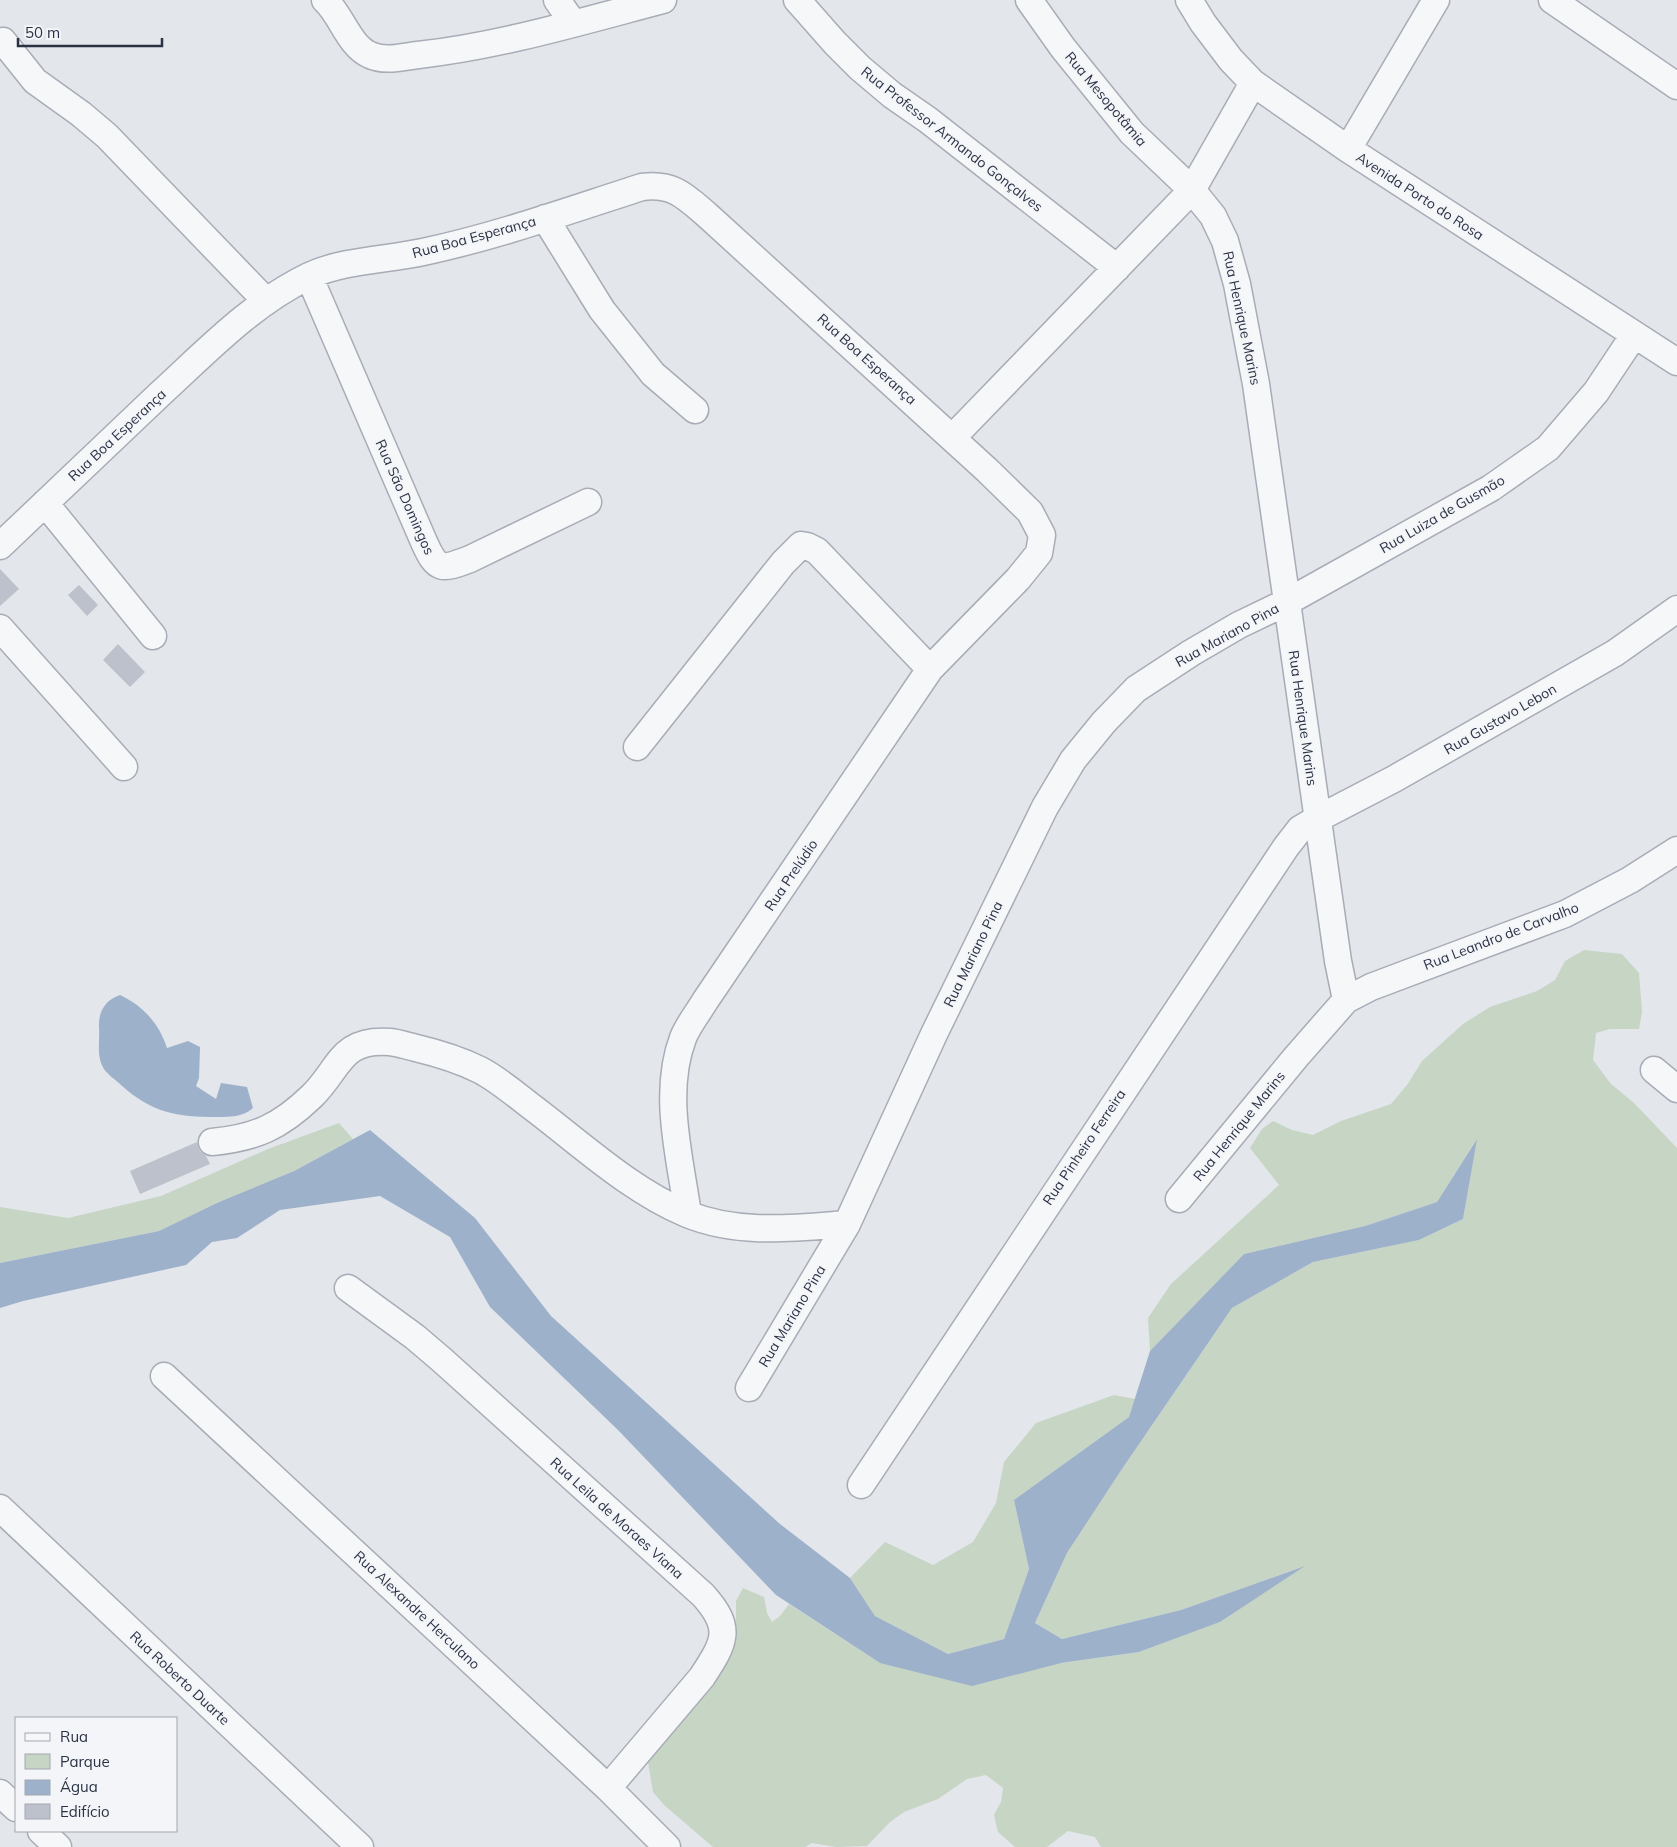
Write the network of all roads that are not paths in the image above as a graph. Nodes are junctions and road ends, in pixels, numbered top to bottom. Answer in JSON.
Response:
{"nodes":[{"id":1,"x":325,"y":0,"type":"edge"},
{"id":2,"x":558,"y":0,"type":"edge"},
{"id":3,"x":662,"y":0,"type":"edge"},
{"id":4,"x":797,"y":0,"type":"edge"},
{"id":5,"x":1189,"y":0,"type":"edge"},
{"id":6,"x":1436,"y":0,"type":"edge"},
{"id":7,"x":1552,"y":0,"type":"edge"},
{"id":8,"x":1038,"y":3,"type":"edge"},
{"id":9,"x":572,"y":23,"type":"junction"},
{"id":10,"x":3,"y":41,"type":"dead end"},
{"id":11,"x":1253,"y":83,"type":"junction"},
{"id":12,"x":1677,"y":86,"type":"edge"},
{"id":13,"x":1348,"y":149,"type":"junction"},
{"id":14,"x":1192,"y":190,"type":"junction"},
{"id":15,"x":545,"y":218,"type":"junction"},
{"id":16,"x":1117,"y":268,"type":"junction"},
{"id":17,"x":309,"y":276,"type":"junction"},
{"id":18,"x":266,"y":302,"type":"junction"},
{"id":19,"x":1634,"y":335,"type":"junction"},
{"id":20,"x":1677,"y":362,"type":"edge"},
{"id":21,"x":695,"y":410,"type":"dead end"},
{"id":22,"x":953,"y":437,"type":"junction"},
{"id":23,"x":588,"y":502,"type":"dead end"},
{"id":24,"x":45,"y":504,"type":"junction"},
{"id":25,"x":0,"y":546,"type":"edge"},
{"id":26,"x":1018,"y":579,"type":"joint"},
{"id":27,"x":1287,"y":602,"type":"junction"},
{"id":28,"x":1677,"y":609,"type":"edge"},
{"id":29,"x":0,"y":628,"type":"edge"},
{"id":30,"x":153,"y":636,"type":"dead end"},
{"id":31,"x":930,"y":669,"type":"junction"},
{"id":32,"x":638,"y":747,"type":"dead end"},
{"id":33,"x":124,"y":766,"type":"dead end"},
{"id":34,"x":1317,"y":819,"type":"junction"},
{"id":35,"x":1677,"y":850,"type":"edge"},
{"id":36,"x":1346,"y":1000,"type":"junction"},
{"id":37,"x":1654,"y":1070,"type":"dead end"},
{"id":38,"x":1677,"y":1089,"type":"edge"},
{"id":39,"x":212,"y":1142,"type":"dead end"},
{"id":40,"x":1179,"y":1199,"type":"dead end"},
{"id":41,"x":688,"y":1214,"type":"junction"},
{"id":42,"x":847,"y":1224,"type":"junction"},
{"id":43,"x":348,"y":1288,"type":"dead end"},
{"id":44,"x":164,"y":1376,"type":"dead end"},
{"id":45,"x":749,"y":1388,"type":"dead end"},
{"id":46,"x":861,"y":1485,"type":"dead end"},
{"id":47,"x":0,"y":1508,"type":"edge"},
{"id":48,"x":608,"y":1788,"type":"junction"},
{"id":49,"x":0,"y":1793,"type":"edge"},
{"id":50,"x":15,"y":1807,"type":"edge"},
{"id":51,"x":42,"y":1832,"type":"edge"},
{"id":52,"x":652,"y":1842,"type":"edge"},
{"id":53,"x":58,"y":1847,"type":"edge"},
{"id":54,"x":360,"y":1847,"type":"edge"}],
"edges":[{"from":1,"to":9,"type":"street"},
{"from":2,"to":9,"type":"street"},
{"from":3,"to":9,"type":"street"},
{"from":4,"to":16,"type":"street","name":"Rua Professor Armando Gonçalves"},
{"from":5,"to":11,"type":"street","name":"Avenida Porto do Rosa"},
{"from":6,"to":13,"type":"street"},
{"from":7,"to":12,"type":"street"},
{"from":8,"to":14,"type":"street","name":"Rua Mesopotâmia"},
{"from":10,"to":18,"type":"street"},
{"from":11,"to":13,"type":"street","name":"Avenida Porto do Rosa"},
{"from":11,"to":14,"type":"street"},
{"from":13,"to":19,"type":"street","name":"Avenida Porto do Rosa"},
{"from":14,"to":16,"type":"street"},
{"from":14,"to":27,"type":"street","name":"Rua Henrique Marins"},
{"from":15,"to":17,"type":"street","name":"Rua Boa Esperança"},
{"from":15,"to":21,"type":"street"},
{"from":15,"to":22,"type":"street","name":"Rua Boa Esperança"},
{"from":16,"to":22,"type":"street"},
{"from":17,"to":18,"type":"street","name":"Rua Boa Esperança"},
{"from":17,"to":23,"type":"street","name":"Rua São Domingos"},
{"from":18,"to":24,"type":"street","name":"Rua Boa Esperança"},
{"from":19,"to":20,"type":"street","name":"Avenida Porto do Rosa"},
{"from":19,"to":27,"type":"street","name":"Rua Luiza de Gusmão"},
{"from":22,"to":26,"type":"street","name":"Rua Boa Esperança"},
{"from":24,"to":25,"type":"street","name":"Rua Boa Esperança"},
{"from":24,"to":30,"type":"street"},
{"from":26,"to":31,"type":"street","name":"Rua Prelúdio"},
{"from":27,"to":34,"type":"street","name":"Rua Henrique Marins"},
{"from":27,"to":42,"type":"street","name":"Rua Mariano Pina"},
{"from":28,"to":34,"type":"street","name":"Rua Gustavo Lebon"},
{"from":29,"to":33,"type":"street"},
{"from":31,"to":32,"type":"street"},
{"from":31,"to":41,"type":"street","name":"Rua Prelúdio"},
{"from":34,"to":36,"type":"street","name":"Rua Henrique Marins"},
{"from":34,"to":46,"type":"street","name":"Rua Pinheiro Ferreira"},
{"from":35,"to":36,"type":"street","name":"Rua Leandro de Carvalho"},
{"from":36,"to":40,"type":"street","name":"Rua Henrique Marins"},
{"from":37,"to":38,"type":"street"},
{"from":39,"to":41,"type":"street"},
{"from":41,"to":42,"type":"street"},
{"from":42,"to":45,"type":"street","name":"Rua Mariano Pina"},
{"from":43,"to":48,"type":"street","name":"Rua Leila de Moraes Viana"},
{"from":44,"to":48,"type":"street","name":"Rua Alexandre Herculano"},
{"from":47,"to":54,"type":"street","name":"Rua Roberto Duarte"},
{"from":48,"to":52,"type":"street","name":"Rua Alexandre Herculano"},
{"from":49,"to":50,"type":"street"},
{"from":51,"to":53,"type":"street"}]}
